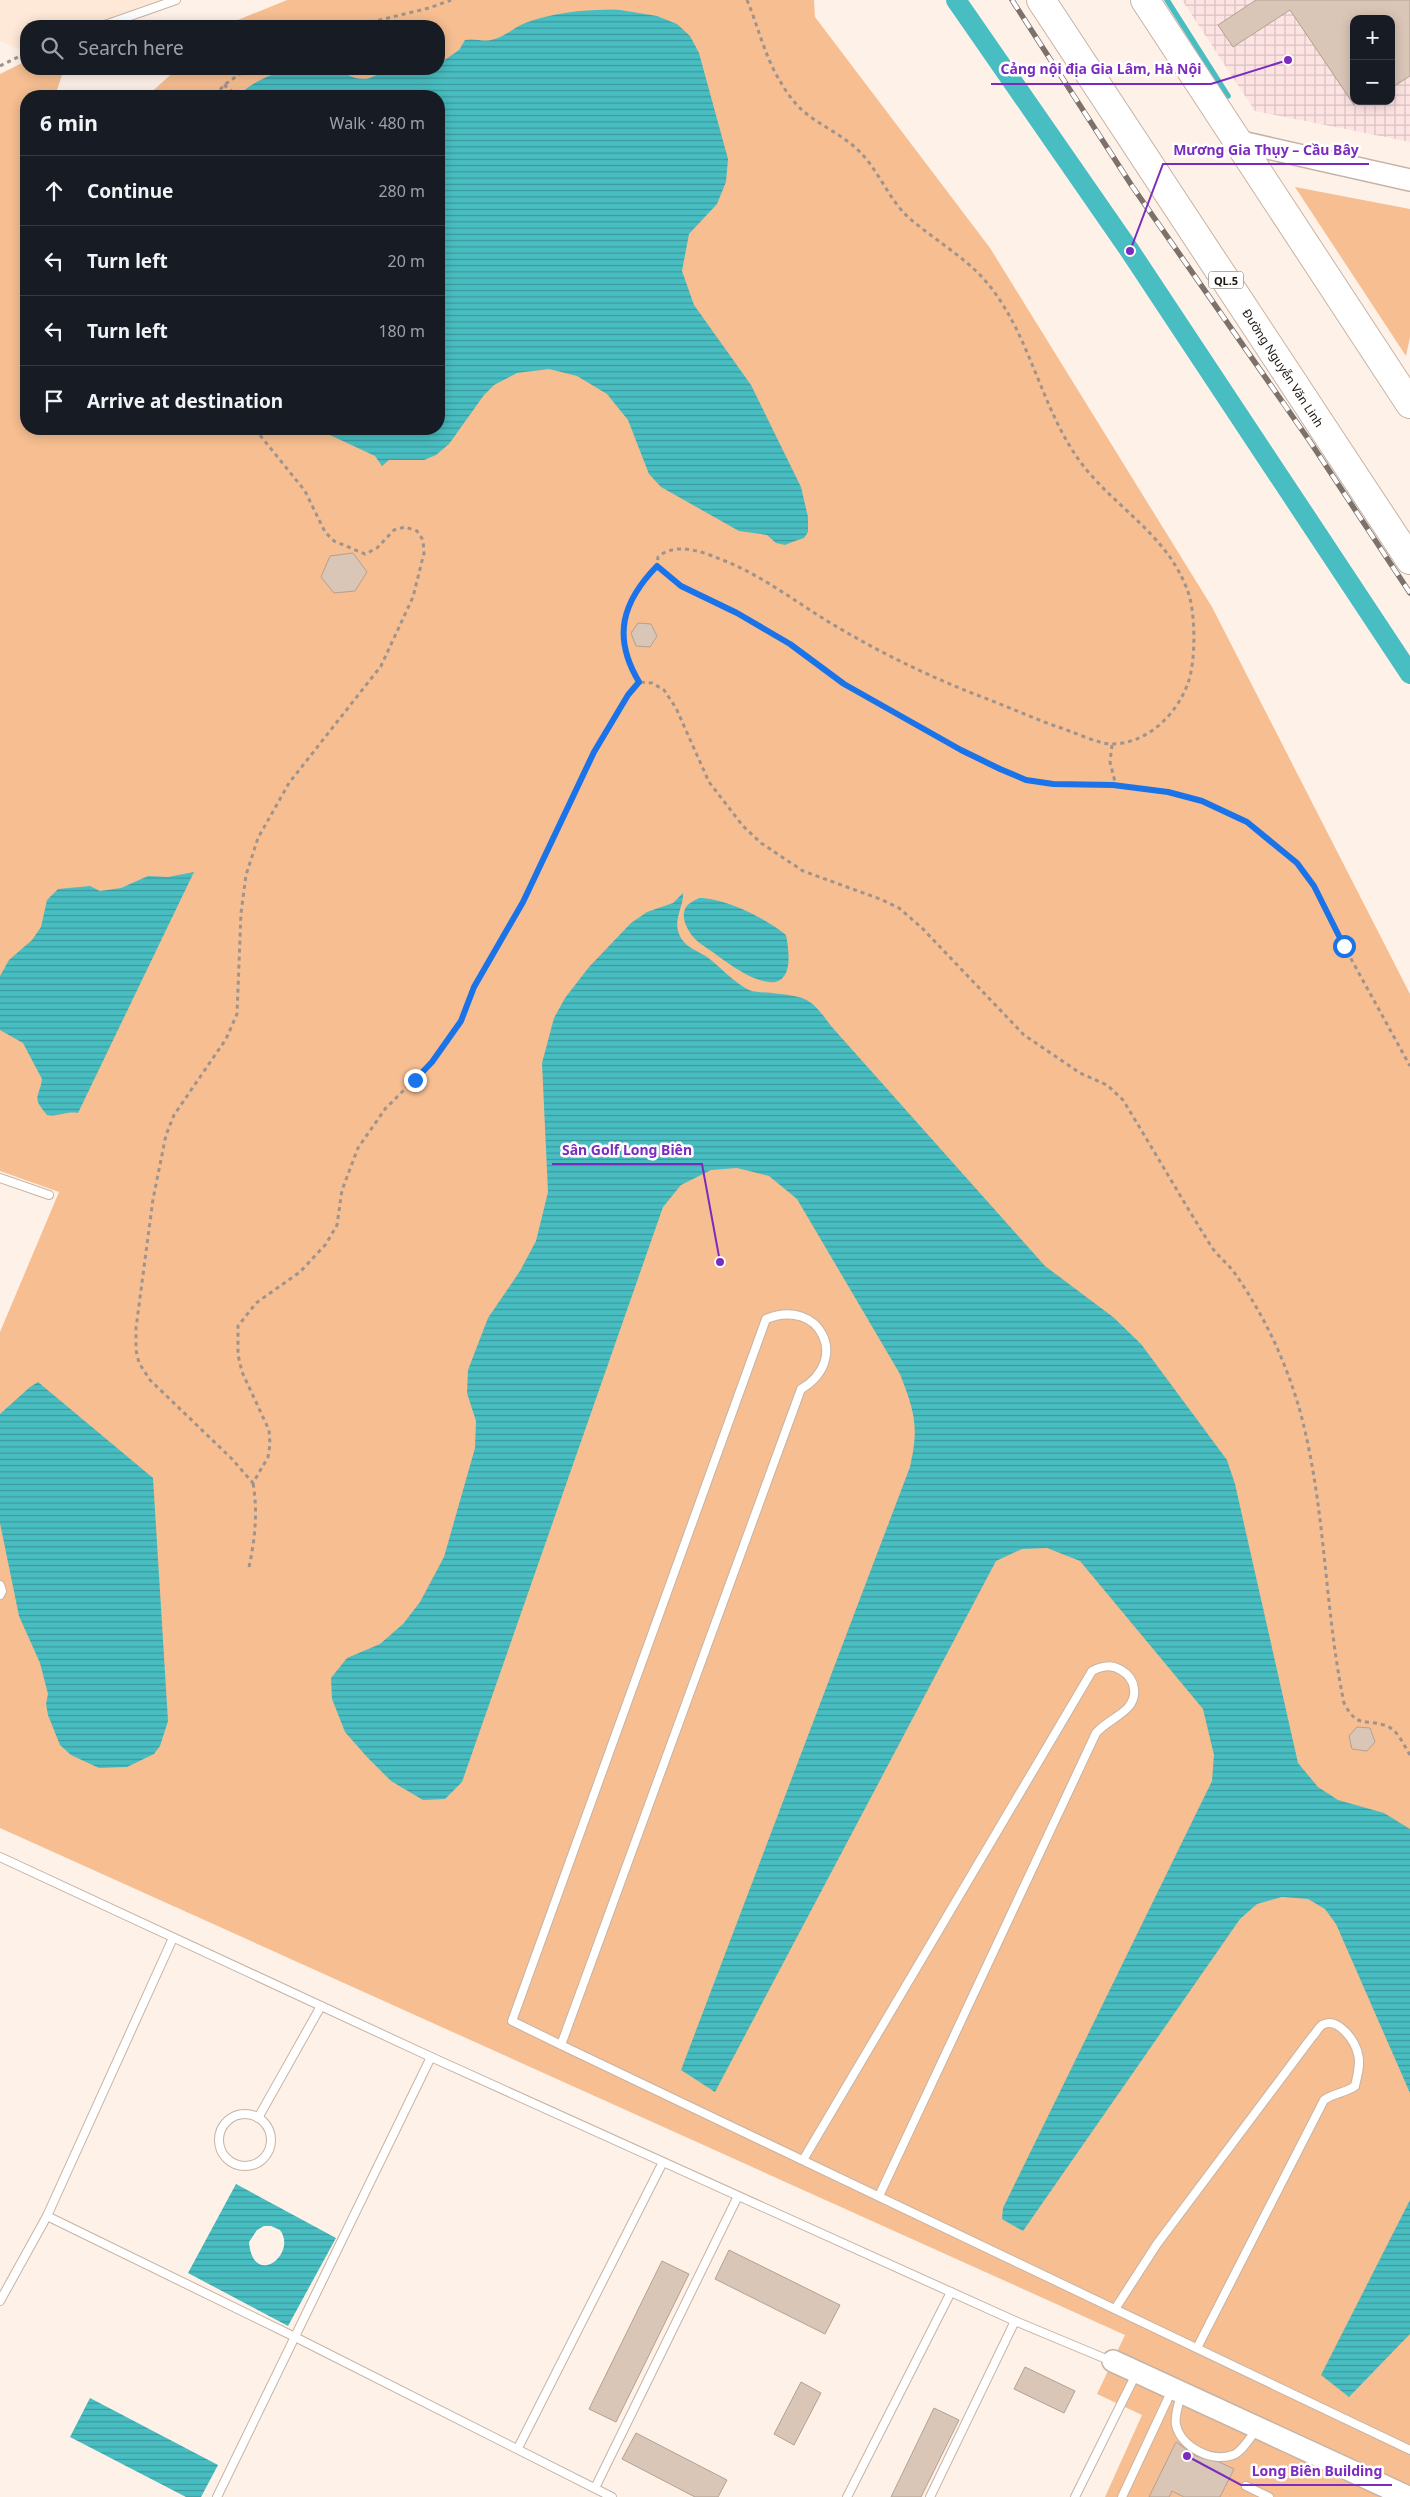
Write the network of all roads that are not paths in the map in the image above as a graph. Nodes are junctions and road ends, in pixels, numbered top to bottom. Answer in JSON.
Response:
{"nodes":[{"id":1,"x":176,"y":0,"type":"edge"},
{"id":2,"x":1041,"y":0,"type":"edge"},
{"id":3,"x":1144,"y":0,"type":"edge"},
{"id":4,"x":119,"y":20,"type":"edge"},
{"id":5,"x":1237,"y":141,"type":"junction"},
{"id":6,"x":1410,"y":180,"type":"edge"},
{"id":7,"x":1410,"y":404,"type":"edge"},
{"id":8,"x":1410,"y":560,"type":"edge"},
{"id":9,"x":0,"y":1178,"type":"edge"},
{"id":10,"x":48,"y":1195,"type":"dead end"},
{"id":11,"x":0,"y":1585,"type":"edge"},
{"id":12,"x":0,"y":1595,"type":"edge"},
{"id":13,"x":0,"y":1856,"type":"edge"},
{"id":14,"x":173,"y":1938,"type":"junction"},
{"id":15,"x":321,"y":2006,"type":"junction"},
{"id":16,"x":562,"y":2045,"type":"junction"},
{"id":17,"x":431,"y":2057,"type":"junction"},
{"id":18,"x":258,"y":2118,"type":"junction"},
{"id":19,"x":804,"y":2160,"type":"junction"},
{"id":20,"x":663,"y":2162,"type":"junction"},
{"id":21,"x":738,"y":2196,"type":"junction"},
{"id":22,"x":879,"y":2196,"type":"junction"},
{"id":23,"x":47,"y":2216,"type":"junction"},
{"id":24,"x":951,"y":2292,"type":"junction"},
{"id":25,"x":0,"y":2301,"type":"edge"},
{"id":26,"x":1116,"y":2309,"type":"junction"},
{"id":27,"x":1016,"y":2322,"type":"junction"},
{"id":28,"x":295,"y":2337,"type":"junction"},
{"id":29,"x":1197,"y":2348,"type":"junction"},
{"id":30,"x":1113,"y":2361,"type":"joint"},
{"id":31,"x":1137,"y":2372,"type":"junction"},
{"id":32,"x":1177,"y":2391,"type":"junction"},
{"id":33,"x":1258,"y":2428,"type":"junction"},
{"id":34,"x":518,"y":2448,"type":"junction"},
{"id":35,"x":1410,"y":2450,"type":"edge"},
{"id":36,"x":1246,"y":2486,"type":"dead end"},
{"id":37,"x":595,"y":2488,"type":"junction"},
{"id":38,"x":217,"y":2497,"type":"edge"},
{"id":39,"x":612,"y":2497,"type":"edge"},
{"id":40,"x":847,"y":2497,"type":"edge"},
{"id":41,"x":930,"y":2497,"type":"edge"},
{"id":42,"x":1075,"y":2497,"type":"edge"},
{"id":43,"x":1122,"y":2497,"type":"edge"},
{"id":44,"x":1269,"y":2497,"type":"edge"},
{"id":45,"x":1408,"y":2497,"type":"edge"}],
"edges":[{"from":1,"to":4,"type":"lane"},
{"from":2,"to":8,"type":"highway","name":"Đường Nguyễn Văn Linh","number":"QL.5"},
{"from":3,"to":5,"type":"highway"},
{"from":5,"to":6,"type":"street"},
{"from":5,"to":7,"type":"highway"},
{"from":9,"to":10,"type":"lane"},
{"from":11,"to":12,"type":"lane"},
{"from":13,"to":14,"type":"lane"},
{"from":14,"to":15,"type":"lane"},
{"from":14,"to":23,"type":"lane"},
{"from":15,"to":17,"type":"lane"},
{"from":15,"to":18,"type":"lane"},
{"from":16,"to":16,"type":"lane"},
{"from":16,"to":19,"type":"lane"},
{"from":17,"to":20,"type":"lane"},
{"from":17,"to":28,"type":"lane"},
{"from":18,"to":18,"type":"lane"},
{"from":19,"to":22,"type":"lane"},
{"from":19,"to":22,"type":"lane"},
{"from":20,"to":21,"type":"lane"},
{"from":20,"to":34,"type":"lane"},
{"from":21,"to":24,"type":"lane"},
{"from":21,"to":37,"type":"lane"},
{"from":22,"to":26,"type":"lane"},
{"from":23,"to":25,"type":"lane"},
{"from":23,"to":28,"type":"lane"},
{"from":24,"to":27,"type":"lane"},
{"from":24,"to":40,"type":"lane"},
{"from":26,"to":29,"type":"lane"},
{"from":26,"to":29,"type":"lane"},
{"from":27,"to":30,"type":"lane"},
{"from":27,"to":41,"type":"lane"},
{"from":28,"to":34,"type":"lane"},
{"from":28,"to":38,"type":"lane"},
{"from":29,"to":35,"type":"lane"},
{"from":30,"to":31,"type":"street"},
{"from":31,"to":32,"type":"street"},
{"from":31,"to":42,"type":"lane"},
{"from":32,"to":33,"type":"street"},
{"from":32,"to":33,"type":"lane"},
{"from":32,"to":43,"type":"lane"},
{"from":33,"to":45,"type":"street"},
{"from":34,"to":37,"type":"lane"},
{"from":36,"to":44,"type":"lane"},
{"from":37,"to":39,"type":"lane"}]}
